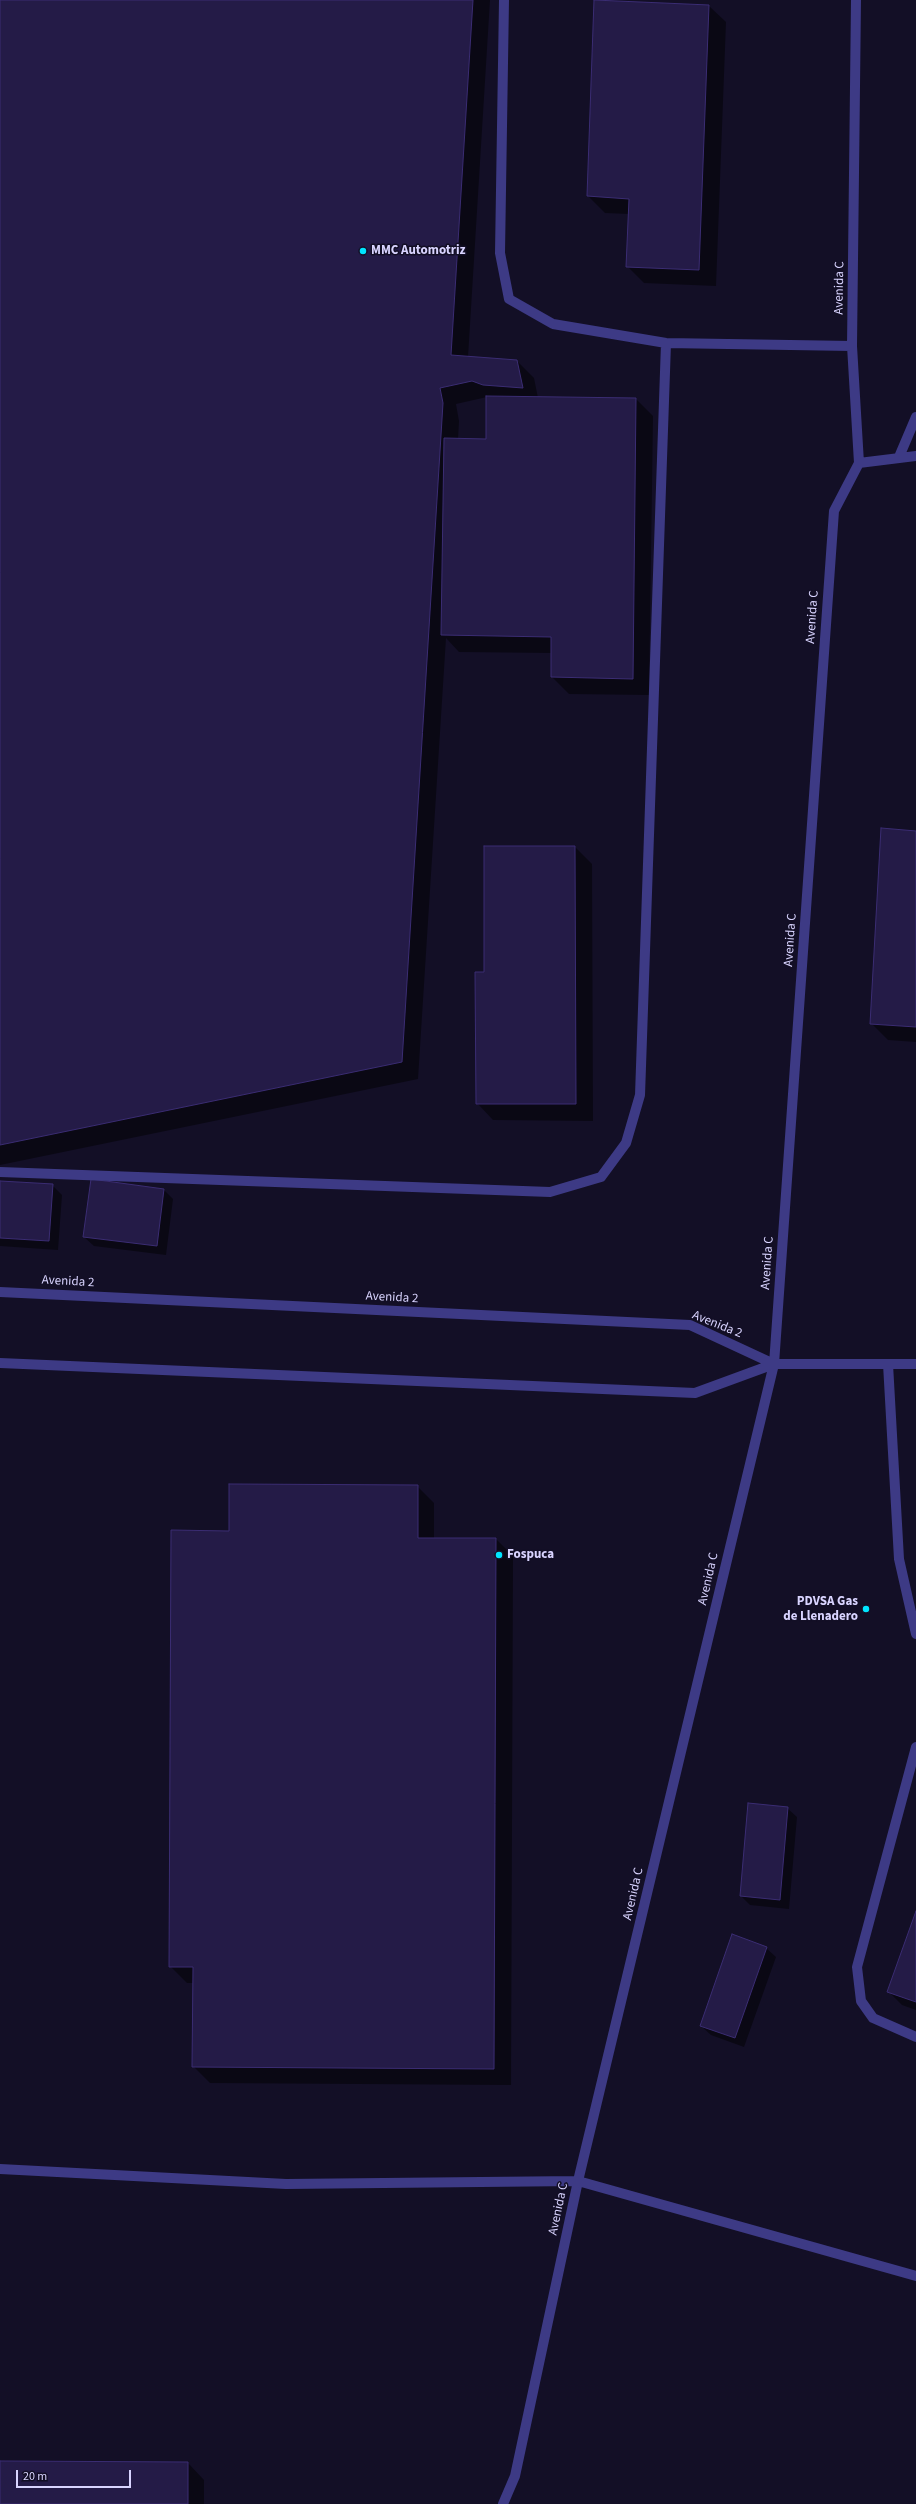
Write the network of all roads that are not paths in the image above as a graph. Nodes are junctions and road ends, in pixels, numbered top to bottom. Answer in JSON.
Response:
{"nodes":[{"id":1,"x":504,"y":0,"type":"edge"},
{"id":2,"x":856,"y":0,"type":"edge"},
{"id":3,"x":666,"y":342,"type":"junction"},
{"id":4,"x":852,"y":346,"type":"junction"},
{"id":5,"x":916,"y":417,"type":"edge"},
{"id":6,"x":916,"y":456,"type":"edge"},
{"id":7,"x":899,"y":457,"type":"junction"},
{"id":8,"x":859,"y":463,"type":"junction"},
{"id":9,"x":0,"y":1172,"type":"edge"},
{"id":10,"x":0,"y":1292,"type":"edge"},
{"id":11,"x":0,"y":1363,"type":"edge"},
{"id":12,"x":774,"y":1364,"type":"junction"},
{"id":13,"x":888,"y":1364,"type":"junction"},
{"id":14,"x":916,"y":1364,"type":"edge"},
{"id":15,"x":916,"y":1634,"type":"edge"},
{"id":16,"x":916,"y":1747,"type":"edge"},
{"id":17,"x":916,"y":2037,"type":"edge"},
{"id":18,"x":0,"y":2169,"type":"edge"},
{"id":19,"x":578,"y":2182,"type":"junction"},
{"id":20,"x":916,"y":2276,"type":"edge"},
{"id":21,"x":503,"y":2504,"type":"edge"}],
"edges":[{"from":1,"to":3,"type":"street"},
{"from":2,"to":4,"type":"street","name":"Avenida C"},
{"from":3,"to":4,"type":"street"},
{"from":3,"to":9,"type":"street"},
{"from":4,"to":8,"type":"street","name":"Avenida C"},
{"from":5,"to":7,"type":"street"},
{"from":6,"to":7,"type":"street"},
{"from":7,"to":8,"type":"street"},
{"from":8,"to":12,"type":"street","name":"Avenida C"},
{"from":10,"to":12,"type":"street","name":"Avenida 2"},
{"from":11,"to":12,"type":"street","name":"Avenida 2"},
{"from":12,"to":13,"type":"street","name":"Avenida 2"},
{"from":12,"to":19,"type":"street","name":"Avenida C"},
{"from":13,"to":14,"type":"street","name":"Avenida 2"},
{"from":13,"to":15,"type":"street"},
{"from":16,"to":17,"type":"street"},
{"from":18,"to":19,"type":"street"},
{"from":19,"to":20,"type":"street"},
{"from":19,"to":21,"type":"street","name":"Avenida C"}]}
